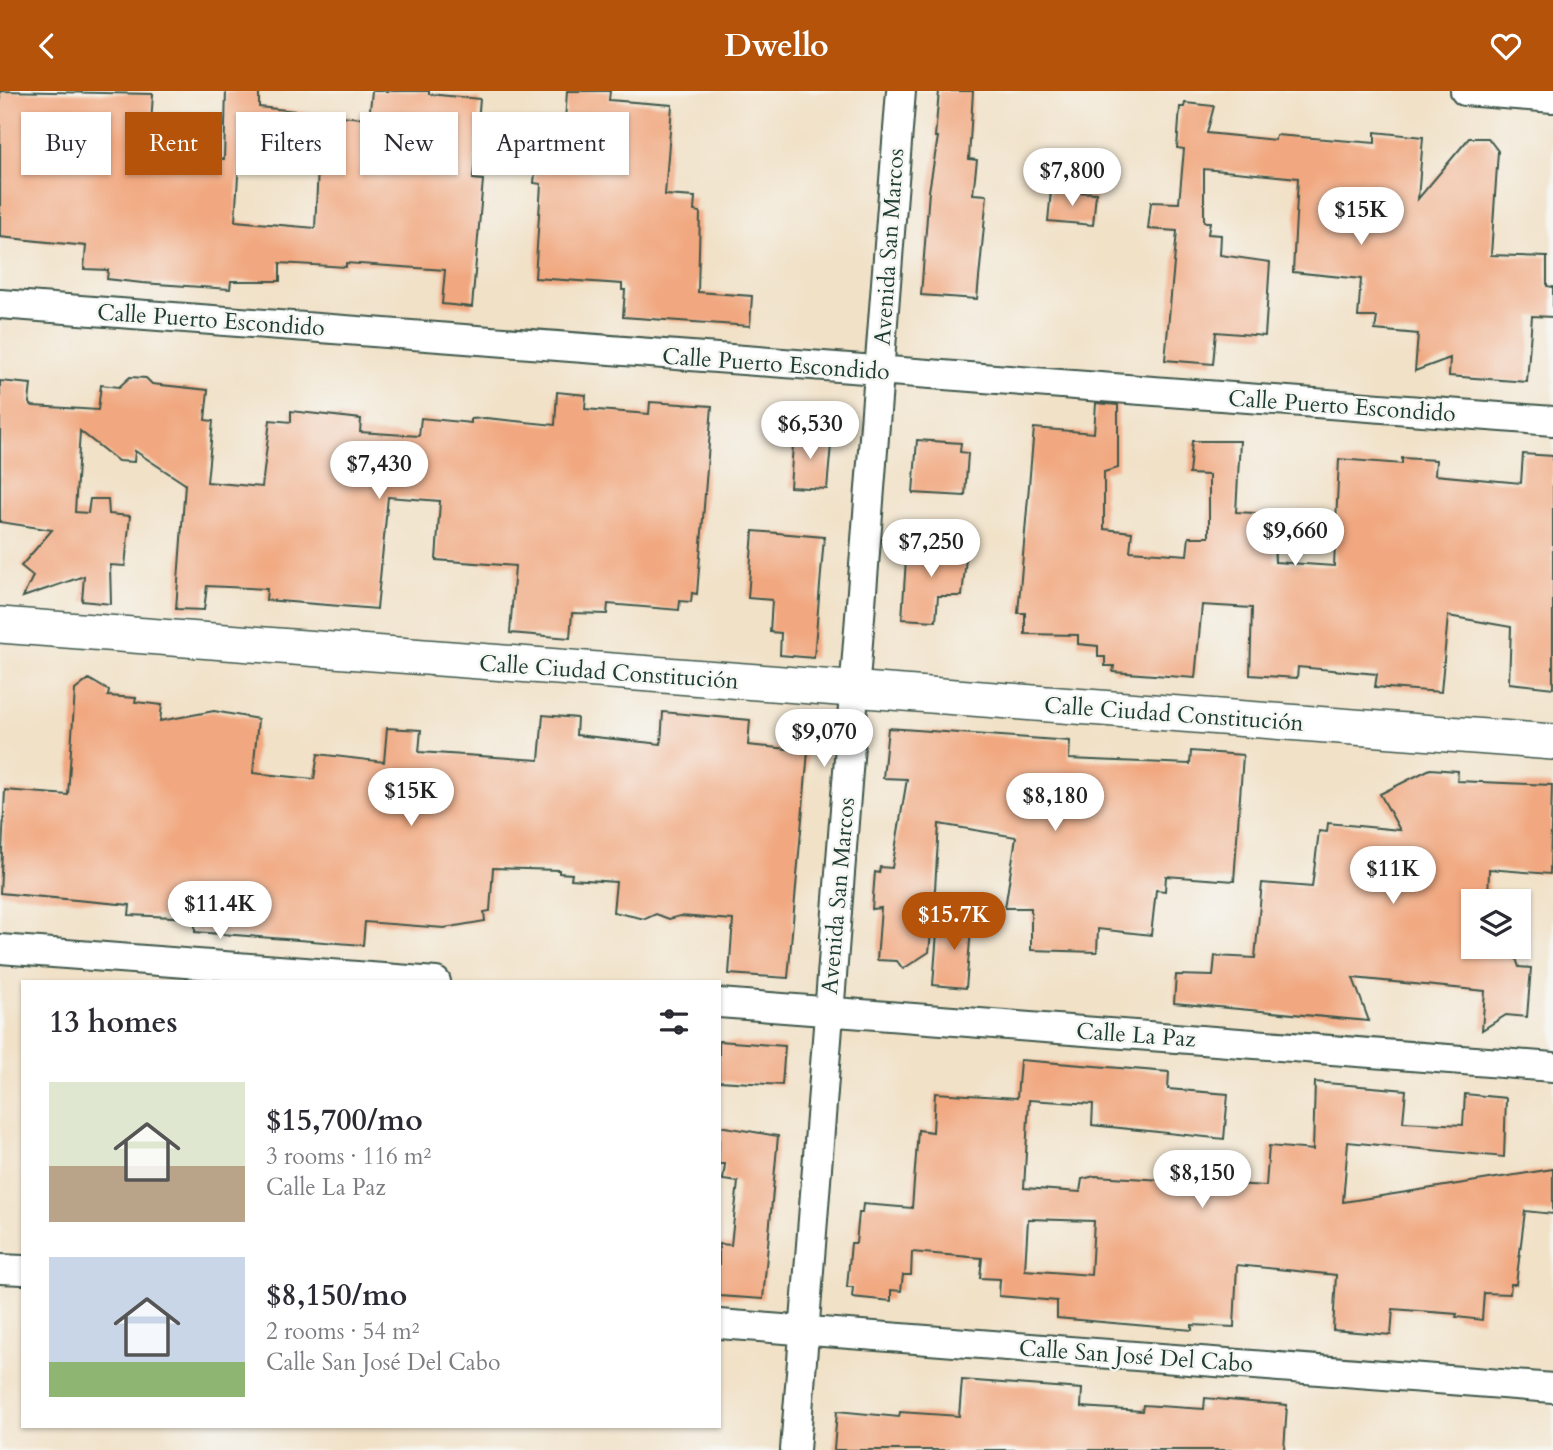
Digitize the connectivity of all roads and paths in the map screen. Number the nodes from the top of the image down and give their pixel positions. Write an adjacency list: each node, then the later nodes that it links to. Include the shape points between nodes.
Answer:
1 (901, 91): 5 (street, Avenida San Marcos)
2 (1465, 91): 3 (street)
3 (1553, 98)
4 (0, 304): 5 (street, Calle Puerto Escondido)
5 (879, 372): 6 (street, Calle Puerto Escondido); 8 (street, Avenida San Marcos)
6 (1553, 421)
7 (0, 625): 8 (street, Calle Ciudad Constitución)
8 (855, 690): 9 (street, Calle Ciudad Constitución); 13 (street, Avenida San Marcos)
9 (1553, 742)
10 (0, 949): 11 (street)
11 (410, 980)
12 (721, 1003): 13 (street, Calle La Paz)
13 (829, 1012): 14 (street, Calle La Paz); 18 (street, Avenida San Marcos)
14 (1553, 1067)
15 (0, 1269): 16 (street)
16 (21, 1271)
17 (721, 1324): 18 (street, Calle San José Del Cabo)
18 (805, 1331): 19 (street, Calle San José Del Cabo); 20 (street, Avenida San Marcos)
19 (1553, 1388)
20 (795, 1450)

